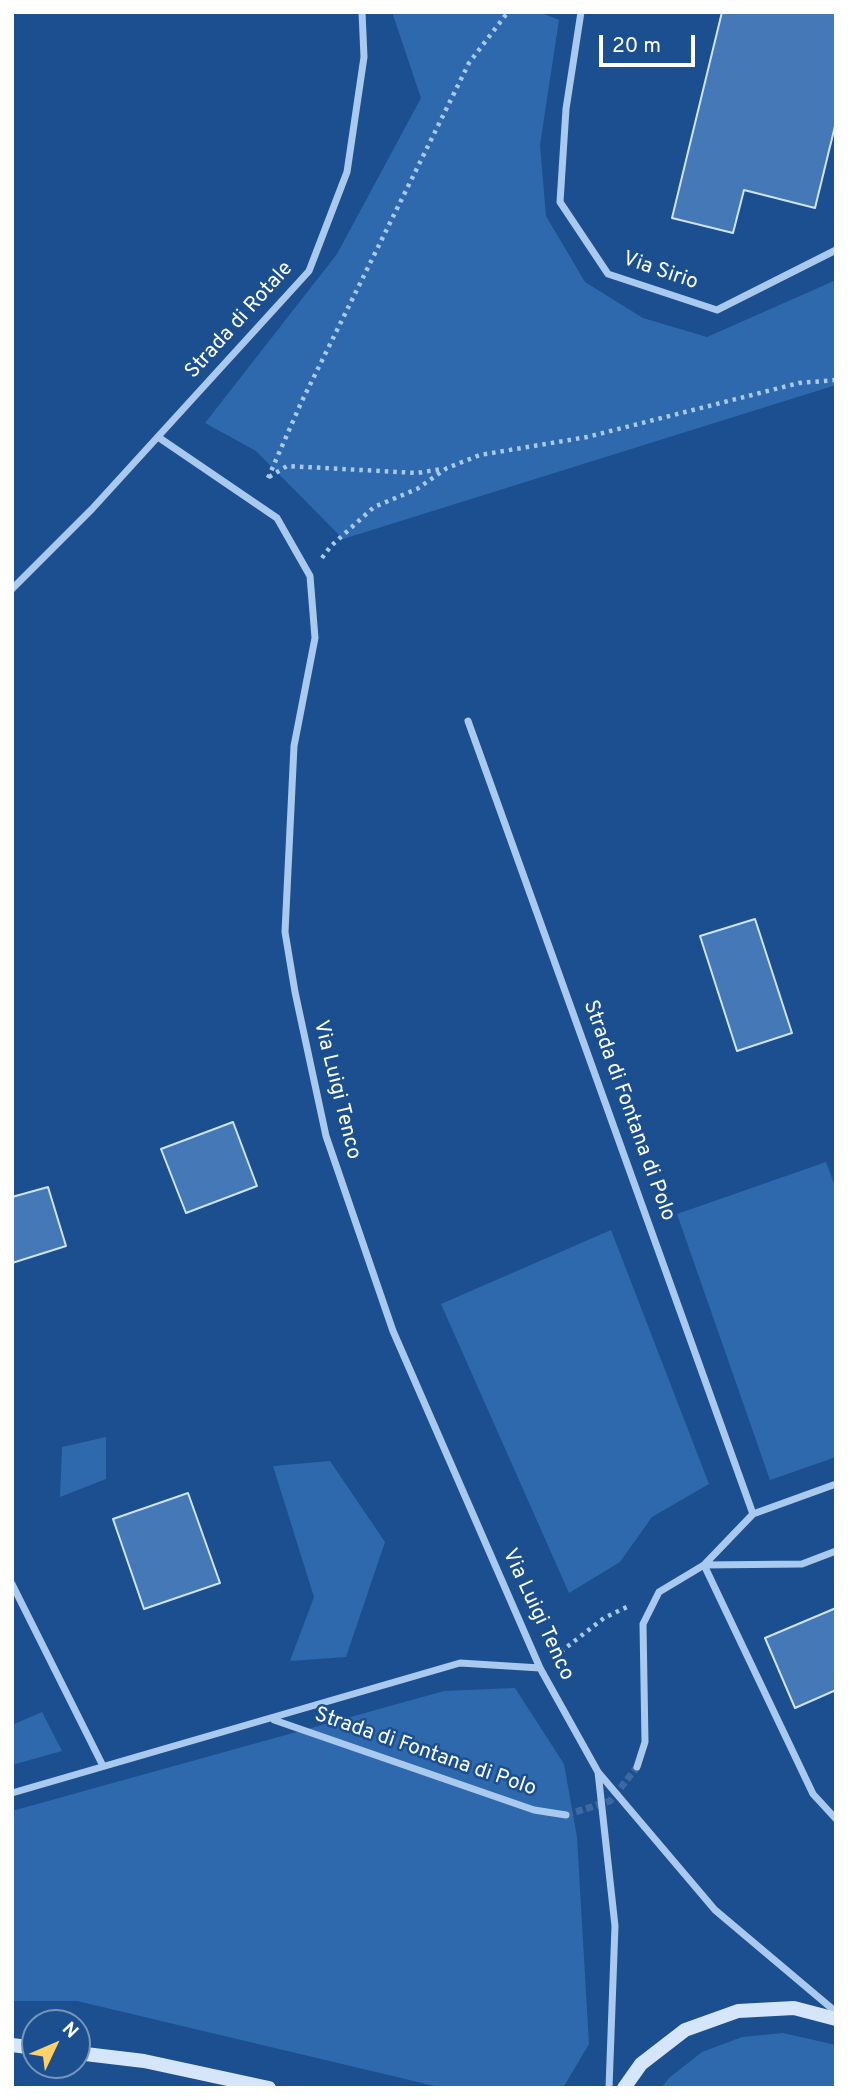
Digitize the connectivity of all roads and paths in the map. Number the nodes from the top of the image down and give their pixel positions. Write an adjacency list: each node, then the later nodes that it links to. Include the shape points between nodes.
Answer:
1 (362, 12): 6 (street, Strada di Rotale, via 364,57 347,172 309,271)
2 (508, 12): 8 (path, via 463,75)
3 (581, 12): 4 (street, Via Sirio, via 566,109 560,202 608,274 717,310)
4 (836, 250)
5 (836, 380): 7 (path, via 799,383 587,437 480,455)
6 (158, 437): 9 (street, Via Luigi Tenco); 11 (street, Strada di Rotale)
7 (447, 468): 8 (path, via 417,473 287,466); 10 (path, via 417,489 374,507 331,546)
8 (268, 478): 9 (path)
9 (250, 500): 10 (street, Via Luigi Tenco, via 277,518)
10 (310, 576): 19 (street, Via Luigi Tenco, via 315,638 294,746 285,932 295,992 326,1136 393,1331)
11 (12, 589)
12 (468, 721): 14 (street, Strada di Fontana di Polo)
13 (836, 1484): 14 (street)
14 (752, 1514): 16 (street)
15 (836, 1551): 16 (street, via 802,1564)
16 (704, 1565): 18 (street); 26 (street, via 813,1794)
17 (12, 1584): 21 (street)
18 (659, 1592): 19 (path, via 604,1618); 22 (street, via 643,1624 645,1742)
19 (540, 1668): 20 (street, Strada di Fontana di Polo, via 460,1662); 23 (street, Via Luigi Tenco)
20 (273, 1719): 21 (street, Strada di Fontana di Polo); 25 (street, Strada di Fontana di Polo, via 534,1810)
21 (103, 1766): 24 (street, Strada di Fontana di Polo)
22 (637, 1766)
23 (597, 1772): 27 (street, Via Luigi Tenco, via 715,1910); 31 (street, Via Luigi Tenco, via 615,1926)
24 (12, 1793)
25 (566, 1815)
26 (836, 1819)
27 (836, 2012)
28 (836, 2019): 32 (street, via 794,2008 738,2011 685,2030 641,2064)
29 (91, 2055): 30 (street, via 144,2061)
30 (269, 2088)
31 (609, 2088)
32 (624, 2088)

